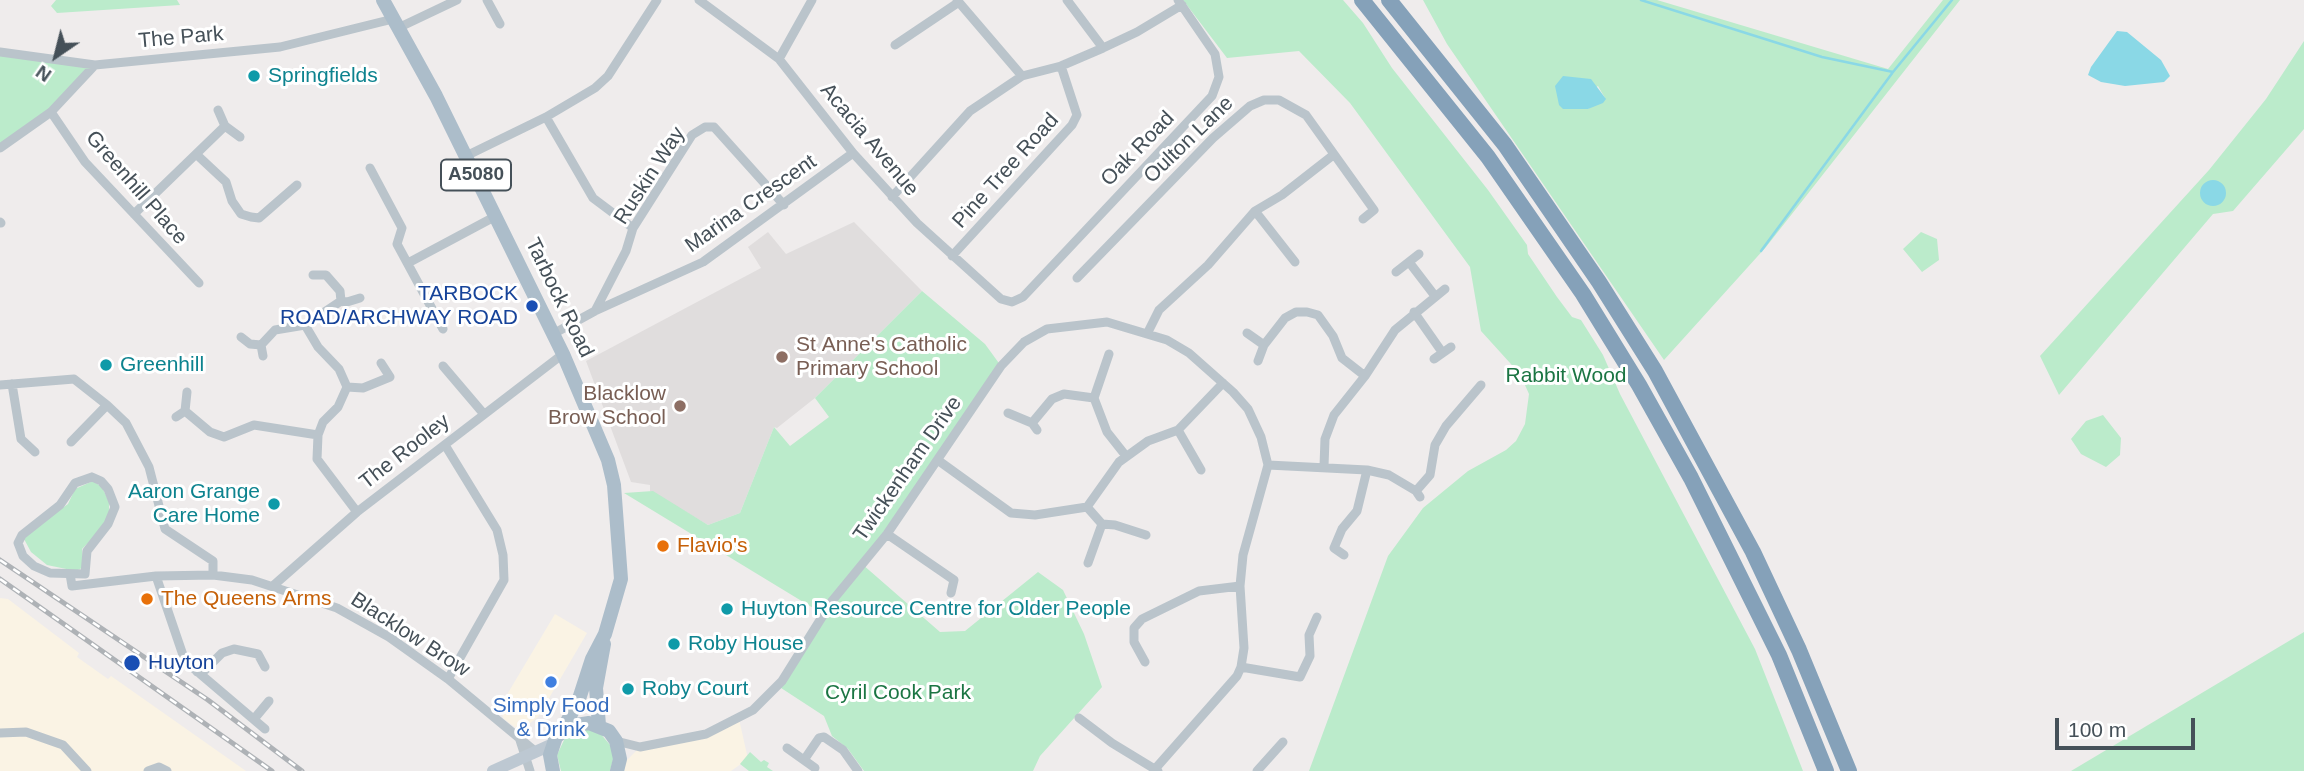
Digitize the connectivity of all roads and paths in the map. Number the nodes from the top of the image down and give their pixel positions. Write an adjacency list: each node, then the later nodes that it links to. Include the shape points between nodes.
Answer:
1 (383, 0): 12 (main road, Tarbock Road / A5080)
2 (457, 0): 12 (street, The Park)
3 (487, 0): 13 (street)
4 (657, 0): 23 (street, via 608,76)
5 (812, 0): 17 (street)
6 (1067, 0): 15 (street)
7 (1362, 0): 140 (highway, via 1488,157 1583,294 1639,385 1779,655)
8 (1389, 0): 141 (highway, via 1505,145 1655,371 1753,552)
9 (958, 1): 14 (street); 20 (street)
10 (706, 2): 17 (street, Acacia Avenue)
11 (1180, 2): 15 (street, via 1137,32); 53 (street, Oak Road, via 1214,54 1219,76 1212,96 1023,297)
12 (396, 23): 18 (street, The Park, via 280,47); 29 (main road, Tarbock Road / A5080)
13 (500, 24)
14 (895, 45)
15 (1103, 48): 19 (street)
16 (0, 52): 18 (street, The Park)
17 (779, 59): 27 (street, Acacia Avenue)
18 (96, 65): 22 (street)
19 (1061, 66): 20 (street); 41 (street, Pine Tree Road, via 1077,115 1072,125)
20 (1022, 76): 33 (street, via 970,111)
21 (218, 110): 24 (street)
22 (51, 113): 26 (street); 36 (street, Greenhill Place, via 85,162)
23 (546, 117): 29 (street); 39 (street, via 593,198)
24 (225, 126): 25 (street); 28 (street)
25 (240, 136)
26 (0, 148)
27 (853, 153): 33 (street, Acacia Avenue); 34 (street, Marina Crescent)
28 (196, 154): 32 (street, via 226,182 241,214 259,219); 36 (street)
29 (466, 156): 37 (main road, Tarbock Road / A5080)
30 (1332, 156): 35 (street); 38 (street, Oulton Lane, via 1374,210); 47 (street, Oulton Lane, via 1306,115 1294,106 1264,100 1250,106)
31 (370, 168): 44 (street, via 402,228 397,244)
32 (297, 185)
33 (892, 197): 41 (street, Acacia Avenue)
34 (783, 205): 39 (street, Ruskin Way, via 714,127 705,127 692,135); 54 (street, Marina Crescent, via 703,262)
35 (1255, 211): 42 (street); 60 (street, via 1208,265 1159,310)
36 (134, 214): 48 (street, Greenhill Place)
37 (496, 216): 44 (street); 59 (main road, Tarbock Road / A5080)
38 (1363, 219)
39 (633, 228): 54 (street, Ruskin Way)
40 (1419, 254): 43 (street)
41 (952, 256): 53 (street, Acacia Avenue, via 1001,299)
42 (1295, 262)
43 (1409, 262): 45 (street); 50 (street)
44 (408, 264): 57 (street)
45 (1396, 272)
46 (313, 275): 52 (street, via 326,275 341,291)
47 (1077, 278)
48 (199, 283)
49 (1445, 289): 50 (street)
50 (1435, 296): 55 (street)
51 (359, 298): 52 (street)
52 (341, 301): 56 (street)
53 (1012, 302)
54 (595, 311): 59 (street, Marina Crescent)
55 (1414, 312): 67 (street, via 1447,349); 71 (street, via 1395,330)
56 (305, 325): 62 (street, via 275,330); 76 (street, via 340,369)
57 (443, 329)
58 (1247, 333): 63 (street)
59 (553, 334): 64 (main road, Tarbock Road / A5080)
60 (1147, 334): 72 (street, Twickenham Drive, via 1189,353); 88 (street, Twickenham Drive, via 1107,322 1075,323 1047,329 1024,342 1001,366)
61 (241, 337): 62 (street)
62 (261, 345): 66 (street)
63 (1264, 345): 68 (street); 71 (street, via 1284,318 1296,312 1318,315 1342,358)
64 (563, 354): 80 (street, The Rooley); 109 (main road, Tarbock Road / A5080, via 598,434 614,485 621,579)
65 (1109, 354): 78 (street)
66 (263, 356)
67 (1433, 359)
68 (1258, 361)
69 (381, 363): 76 (street, via 390,376 370,386)
70 (443, 366): 80 (street)
71 (1365, 376): 90 (street, via 1334,415 1325,439)
72 (1223, 383): 82 (street); 89 (street, Twickenham Drive, via 1248,409)
73 (12, 384): 75 (street); 79 (street, via 74,379); 86 (street, via 21,439)
74 (1481, 385): 92 (street, via 1435,444 1430,475 1418,494 1389,475)
75 (0, 386)
76 (347, 387): 83 (street)
77 (187, 392): 83 (street, via 181,414 209,432 224,436 254,425)
78 (1094, 398): 81 (street, via 1064,394 1052,399 1034,427); 87 (street, via 1107,432)
79 (107, 405): 84 (street); 104 (street, via 126,423 149,467 165,529 213,561)
80 (483, 413): 85 (street, The Rooley)
81 (1008, 413)
82 (1178, 430): 87 (street, via 1148,441); 91 (street)
83 (317, 435): 94 (street, via 317,459)
84 (71, 442)
85 (445, 445): 94 (street, The Rooley); 114 (street, via 497,530 504,580)
86 (35, 452)
87 (1126, 456): 93 (street)
88 (939, 461): 93 (street, via 1011,513 1023,516); 96 (street, Twickenham Drive)
89 (1268, 465): 90 (street); 106 (street, via 1243,555)
90 (1324, 466): 92 (street)
91 (1201, 470)
92 (1367, 470): 98 (street, via 1357,511)
93 (1087, 507): 95 (street)
94 (357, 512): 105 (street, The Rooley)
95 (1102, 524): 97 (street); 101 (street)
96 (887, 534): 107 (street, via 954,579); 125 (street, Twickenham Drive, via 832,601 793,665 762,703 706,734)
97 (1146, 535)
98 (1334, 548): 99 (street); 100 (street)
99 (1323, 554)
100 (1344, 555)
101 (1088, 563)
102 (70, 574): 102 (street, via 85,574 87,551 114,513 108,489 92,477 75,483 60,505 27,530 18,543 34,566); 103 (street, Blacklow Brow, via 72,586)
103 (156, 576): 104 (street, Blacklow Brow); 113 (street, via 185,661)
104 (214, 576): 105 (street, Blacklow Brow)
105 (274, 585): 114 (street, Blacklow Brow, via 337,608)
106 (1240, 586): 110 (street, via 1199,591 1142,620 1134,628 1134,642); 112 (street)
107 (951, 593)
108 (1317, 617): 112 (street, via 1309,635 1310,656 1300,677)
109 (605, 634): 118 (main road, Tarbock Road / A5080, via 596,688); 120 (main road, Tarbock Road / A5080)
110 (1145, 662)
111 (265, 667): 113 (street, via 257,654 234,649)
112 (1241, 667): 131 (street)
113 (197, 672): 117 (street)
114 (449, 679): 127 (street, Blacklow Brow, via 519,737)
115 (269, 701): 117 (street)
116 (1079, 718): 131 (street)
117 (254, 719): 119 (street)
118 (599, 725): 120 (main road, via 579,723); 122 (main road)
119 (265, 729)
120 (562, 732): 124 (main road, A5080)
121 (0, 733): 132 (street, via 26,732 63,745)
122 (616, 741): 125 (street, Twickenham Drive); 129 (main road)
123 (1283, 742): 139 (street)
124 (553, 744): 127 (main road); 137 (main road)
125 (640, 747): 129 (street, Twickenham Drive)
126 (787, 748): 128 (street)
127 (530, 755): 135 (main road); 136 (street, Blacklow Brow)
128 (804, 760): 130 (street); 138 (street, via 824,737 843,750)
129 (619, 767)
130 (815, 768)
131 (1156, 770)
132 (86, 771)
133 (148, 771): 134 (street, via 159,767)
134 (167, 771)
135 (493, 771)
136 (530, 771)
137 (553, 771)
138 (858, 771)
139 (1257, 771)
140 (1825, 771)
141 (1849, 771)

